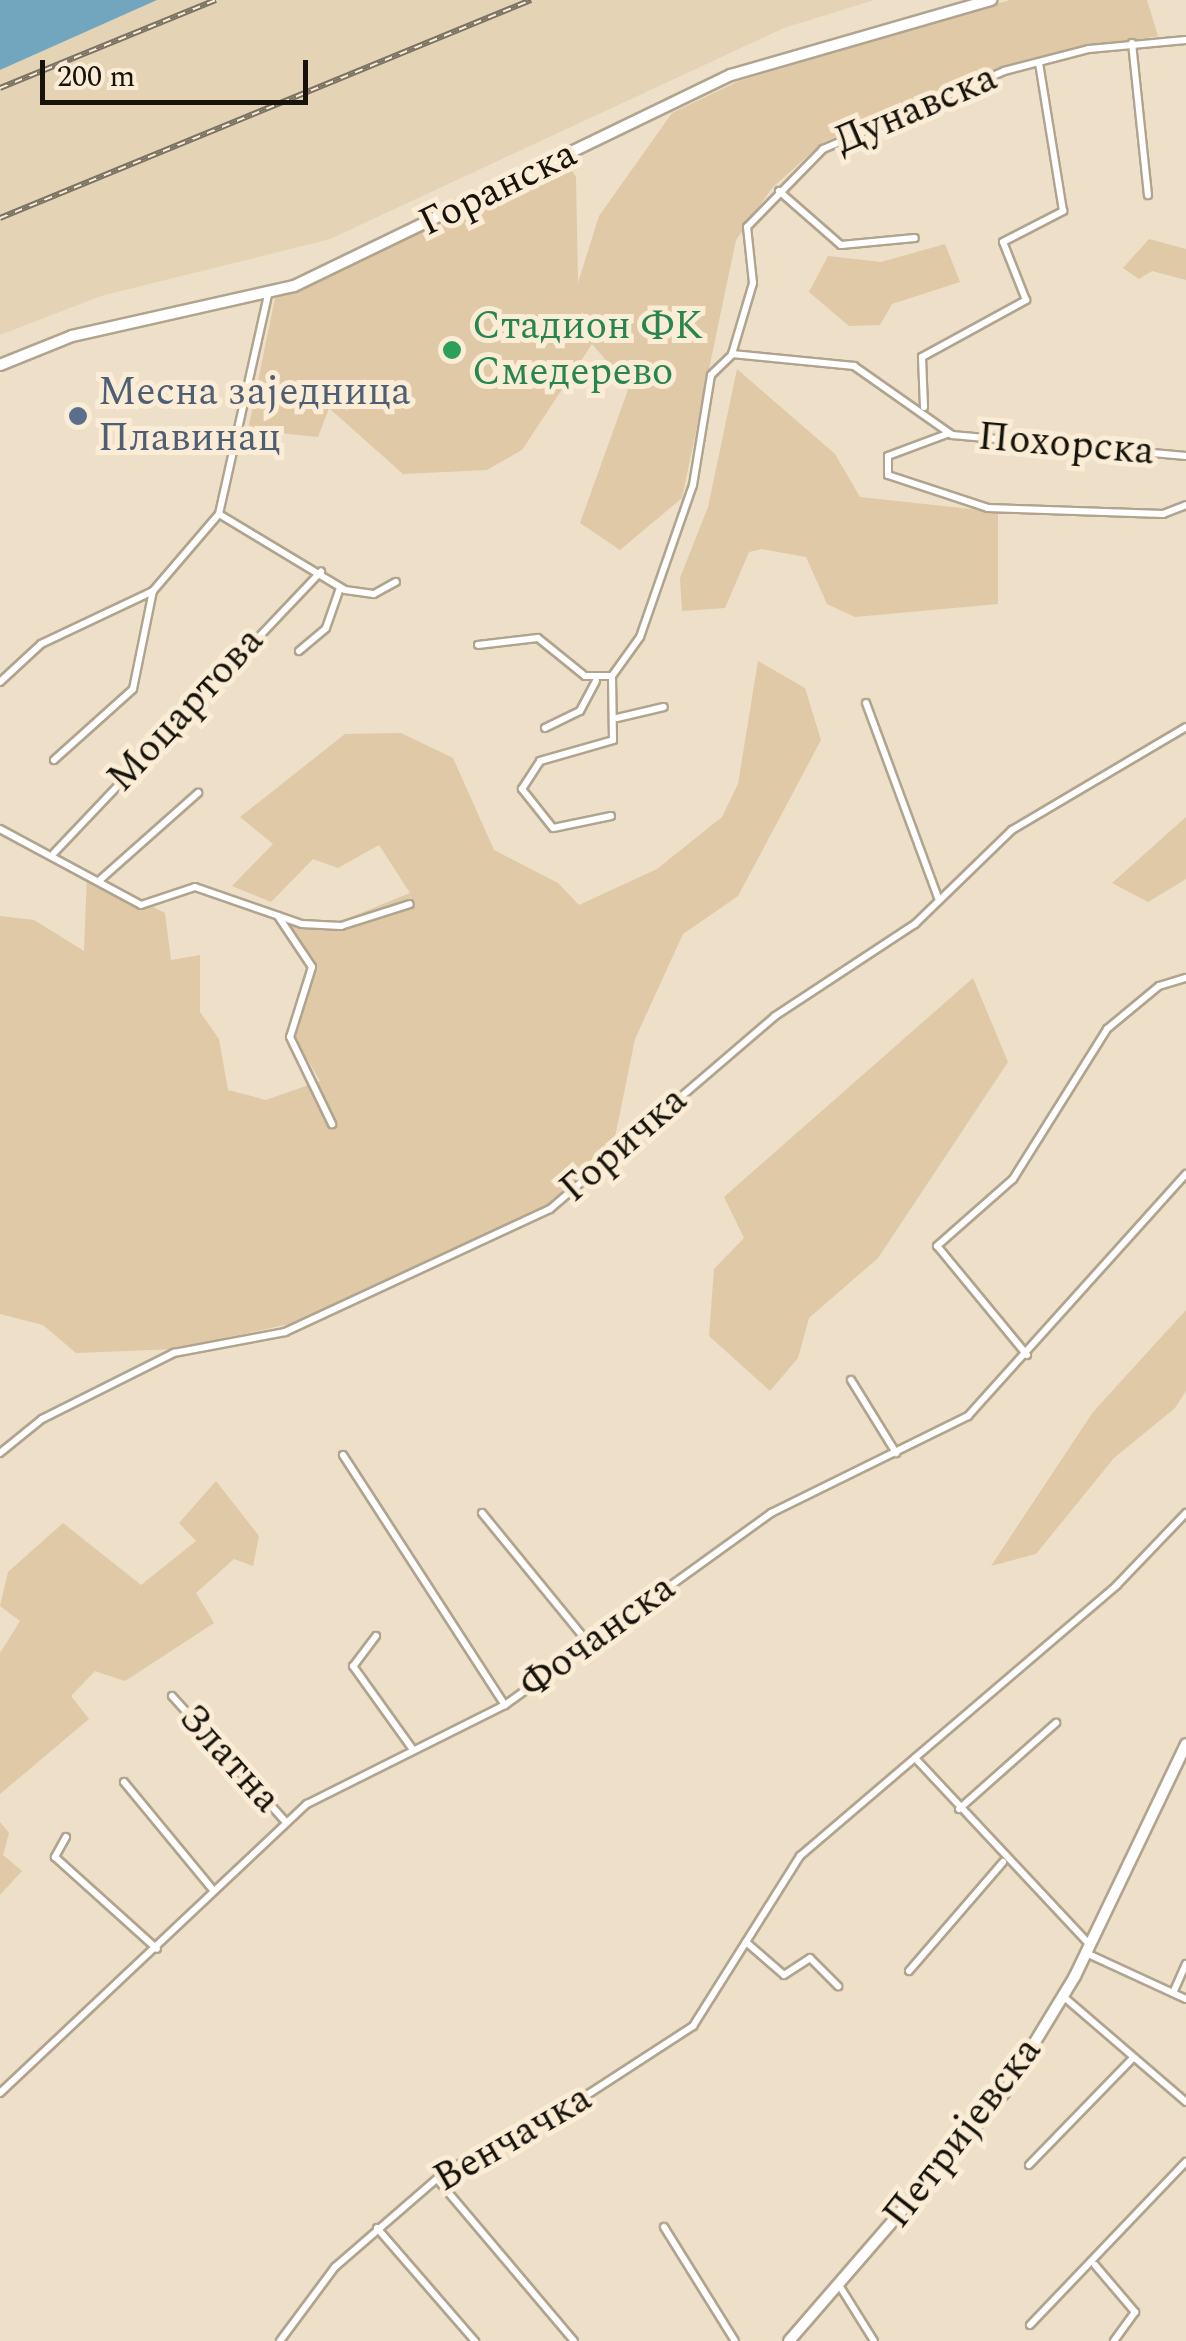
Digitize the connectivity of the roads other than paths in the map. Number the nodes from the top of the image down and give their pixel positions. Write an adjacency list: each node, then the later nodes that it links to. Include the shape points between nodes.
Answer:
1 (991, 0): 8 (main road, Горанска, via 731,75)
2 (1186, 40): 3 (street, Дунавска)
3 (1132, 43): 4 (street, Дунавска); 6 (street)
4 (1039, 62): 5 (street, Дунавска, via 846,136); 11 (street, via 1063,211 1003,242 1024,303 922,357)
5 (779, 191): 7 (street, via 841,245); 9 (street, Дунавска, via 746,231 752,283)
6 (1148, 195)
7 (915, 238)
8 (268, 294): 10 (main road, Горанска, via 62,339); 15 (street)
9 (732, 354): 11 (street, Похорска, via 841,362); 22 (street, Дунавска, via 711,375 692,485 643,628)
10 (0, 364)
11 (924, 408): 12 (street, Похорска)
12 (946, 434): 13 (street, Похорска); 14 (street, via 888,456 888,475 982,508 1164,514)
13 (1186, 456)
14 (1186, 505)
15 (219, 514): 16 (street); 19 (street)
16 (322, 572): 18 (street); 34 (street, Моцартова)
17 (396, 582): 18 (street, via 374,594)
18 (340, 588): 21 (street, via 326,628)
19 (153, 590): 24 (street, via 40,644); 30 (street, via 133,689)
20 (478, 645): 23 (street, via 538,638)
21 (299, 651)
22 (612, 676): 23 (street); 27 (street)
23 (596, 681): 29 (street, via 580,711)
24 (0, 682)
25 (866, 703): 36 (street)
26 (664, 707): 27 (street)
27 (617, 718): 32 (street, via 606,747 540,761 522,789 553,828)
28 (1186, 727): 36 (street, Горичка, via 1036,812)
29 (545, 728)
30 (54, 760)
31 (198, 793): 35 (street)
32 (611, 816)
33 (0, 829): 34 (street)
34 (54, 853): 35 (street)
35 (101, 878): 38 (street, via 136,904 195,888)
36 (939, 900): 45 (street, Горичка, via 743,1042 550,1209 285,1332 174,1353 42,1419)
37 (410, 904): 38 (street, via 341,926)
38 (278, 916): 40 (street, via 312,967 290,1037)
39 (1186, 978): 42 (street, via 1159,986 1106,1029 1013,1179 938,1246)
40 (332, 1124)
41 (1186, 1174): 42 (street, Фочанска)
42 (1027, 1355): 44 (street, Фочанска, via 968,1416)
43 (851, 1380): 44 (street)
44 (896, 1452): 50 (street, Фочанска, via 748,1527)
45 (0, 1453)
46 (343, 1455): 52 (street)
47 (482, 1512): 50 (street)
48 (1186, 1513): 56 (street, Венчачка)
49 (376, 1636): 55 (street, via 353,1666)
50 (590, 1645): 52 (street, Фочанска)
51 (172, 1696): 59 (street, Златна)
52 (505, 1706): 55 (street, Фочанска)
53 (1056, 1723): 58 (street)
54 (1186, 1744): 65 (main road, Петријевска)
55 (411, 1747): 59 (street, Фочанска)
56 (915, 1758): 58 (street); 63 (street, Венчачка, via 800,1856)
57 (124, 1782): 62 (street)
58 (959, 1809): 61 (street)
59 (286, 1822): 62 (street, Фочанска)
60 (66, 1836): 64 (street, via 55,1857)
61 (1004, 1862): 65 (street); 67 (street)
62 (214, 1890): 64 (street, Фочанска)
63 (746, 1942): 68 (street, via 784,1974 810,1958); 77 (street, Венчачка, via 720,1996 675,2042)
64 (157, 1949): 73 (street, Фочанска)
65 (1088, 1949): 69 (street); 70 (main road, Петријевска)
66 (1186, 1964): 69 (street)
67 (909, 1971)
68 (838, 1986)
69 (1173, 1993): 71 (street)
70 (1064, 1996): 72 (street); 81 (main road, Петријевска, via 976,2131)
71 (1186, 1999)
72 (1132, 2058): 74 (street); 76 (street)
73 (0, 2094)
74 (1186, 2102)
75 (1186, 2162): 80 (street)
76 (1030, 2165)
77 (437, 2179): 79 (street, Венчачка); 85 (street)
78 (664, 2226): 86 (street)
79 (377, 2228): 83 (street, Венчачка); 84 (street)
80 (1095, 2264): 82 (street); 89 (street, via 1135,2312)
81 (839, 2285): 87 (main road, Петријевска); 88 (street)
82 (1030, 2326)
83 (280, 2341)
84 (475, 2341)
85 (574, 2341)
86 (735, 2341)
87 (789, 2341)
88 (874, 2341)
89 (1114, 2341)

